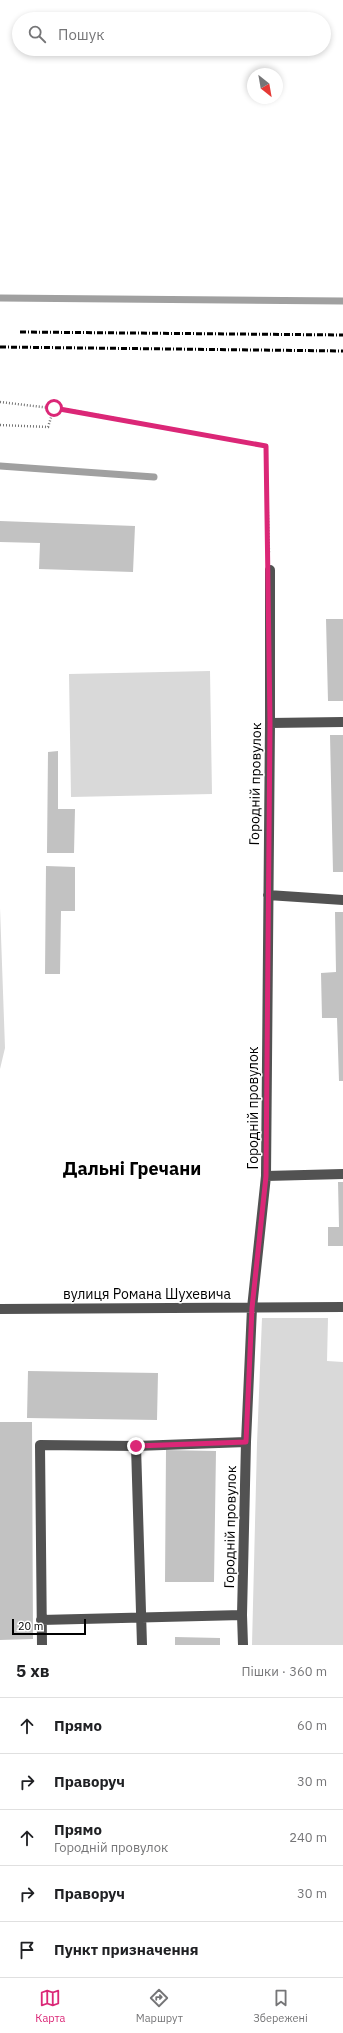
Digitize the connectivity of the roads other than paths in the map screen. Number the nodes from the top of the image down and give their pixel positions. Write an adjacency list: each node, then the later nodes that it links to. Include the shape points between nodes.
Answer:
1 (270, 570): 3 (street, Городній провулок)
2 (343, 722): 3 (street)
3 (270, 723): 4 (street, Городній провулок)
4 (268, 895): 5 (street); 7 (street, Городній провулок)
5 (343, 900)
6 (343, 1174): 7 (street)
7 (266, 1176): 9 (street, Городній провулок)
8 (343, 1307): 9 (street, вулиця Романа Шухевича)
9 (252, 1308): 10 (street, вулиця Романа Шухевича); 11 (street, Городній провулок)
10 (0, 1309)
11 (246, 1442): 12 (street); 13 (street, Городній провулок)
12 (136, 1446): 14 (street); 15 (street, via 40,1446)
13 (242, 1615): 14 (street); 18 (street, Городній провулок)
14 (142, 1618): 15 (street); 17 (street)
15 (41, 1620): 16 (street)
16 (42, 1645)
17 (142, 1645)
18 (243, 1645)

